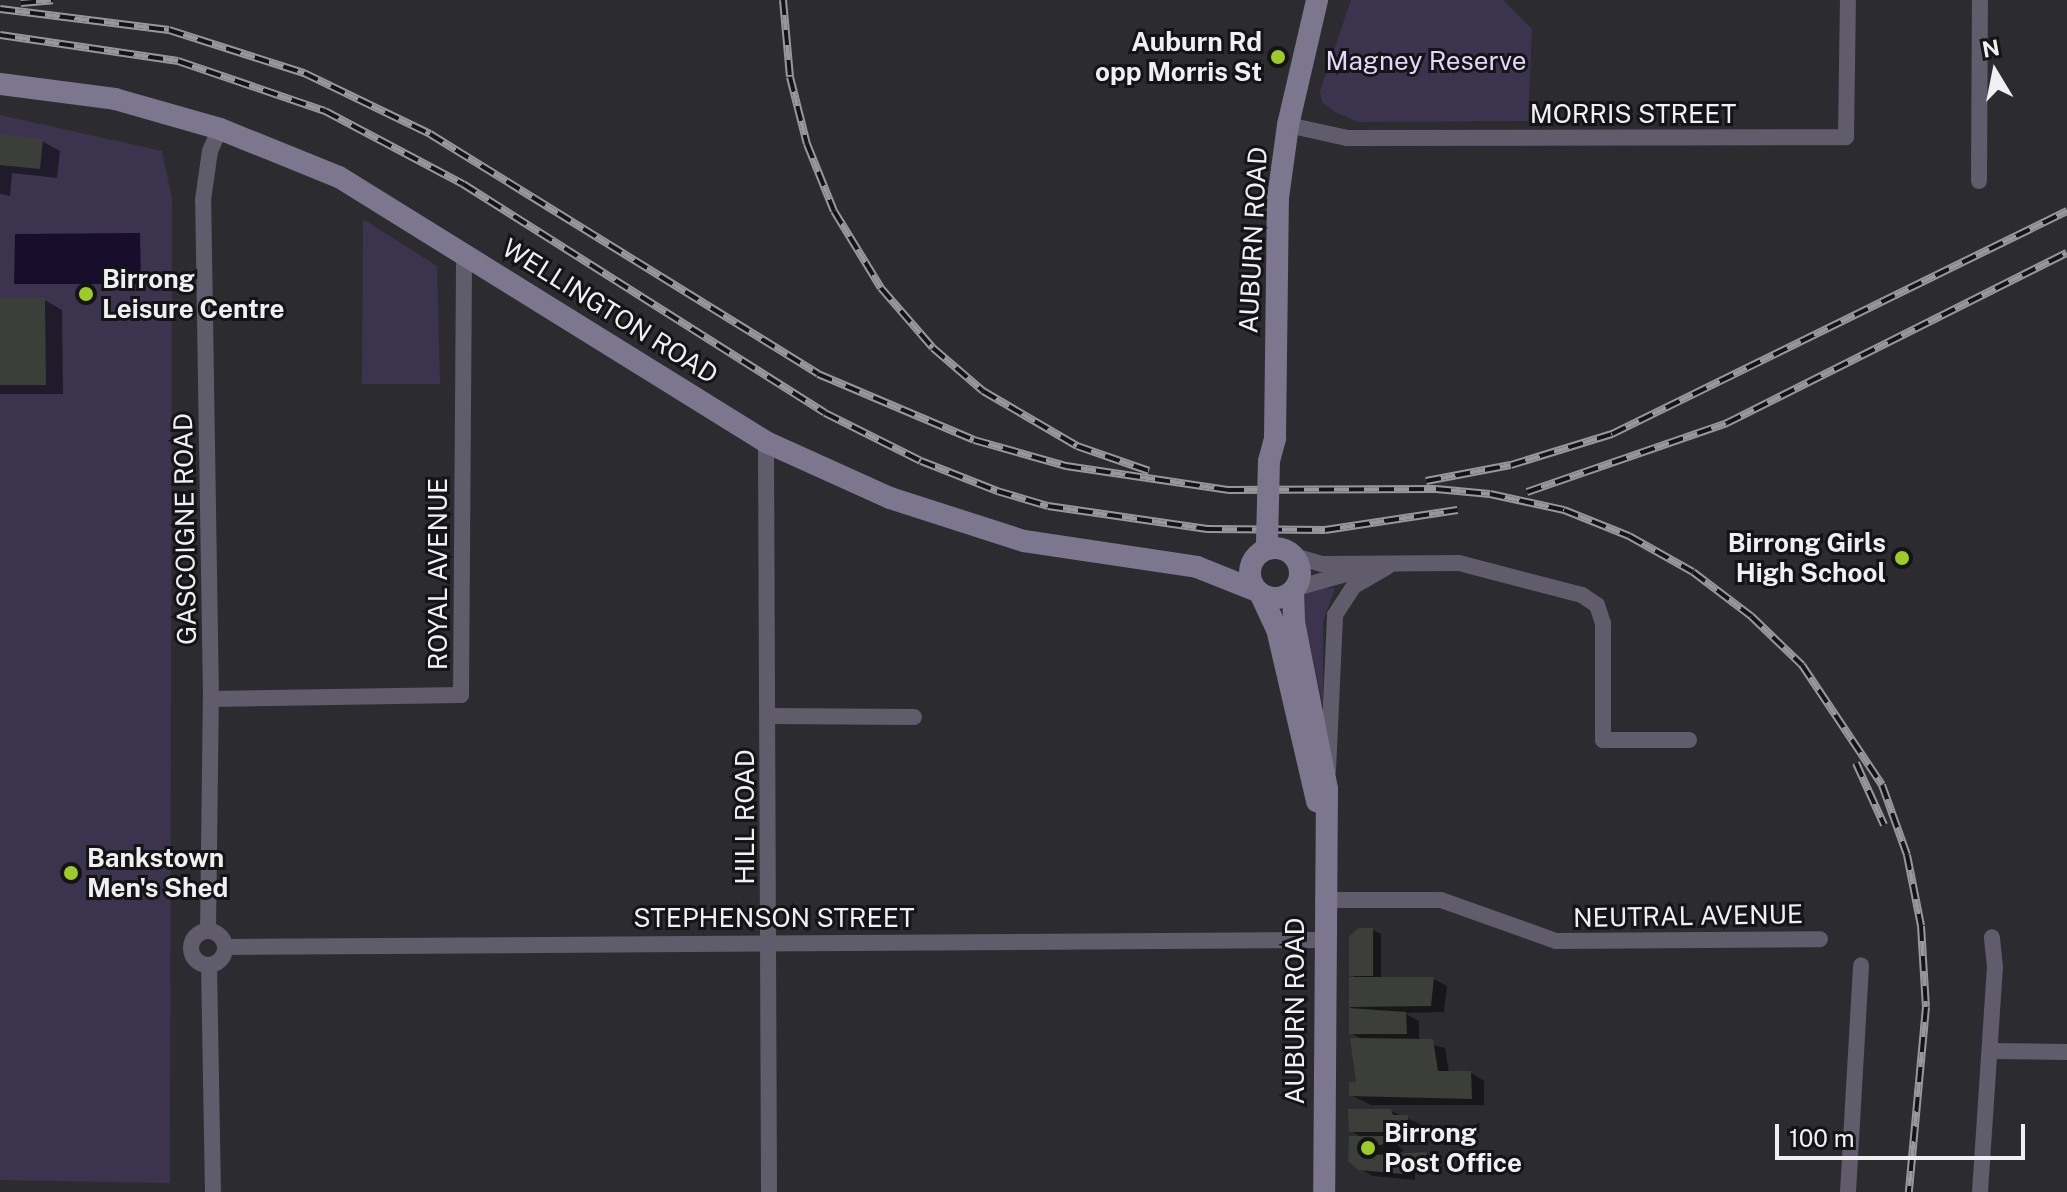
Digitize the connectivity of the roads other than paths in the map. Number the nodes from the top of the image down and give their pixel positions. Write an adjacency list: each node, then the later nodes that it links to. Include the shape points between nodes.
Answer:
1 (1317, 0): 5 (main road, AUBURN ROAD)
2 (1980, 0): 7 (street)
3 (1848, 2): 5 (street, MORRIS STREET, via 1846,137 1347,138)
4 (0, 84): 6 (main road, WELLINGTON ROAD, via 115,99)
5 (1288, 125): 10 (main road, AUBURN ROAD, bridge, via 1275,246)
6 (220, 129): 8 (main road, WELLINGTON ROAD, via 339,177); 15 (street, GASCOIGNE ROAD, via 210,151 203,200)
7 (1979, 181)
8 (464, 252): 9 (main road, WELLINGTON ROAD); 15 (street, ROYAL AVENUE, via 461,695)
9 (766, 442): 12 (main road, WELLINGTON ROAD, via 890,498 989,531 1063,549); 16 (street, HILL ROAD)
10 (1275, 550): 11 (street, via 1322,564); 12 (main road, WELLINGTON ROAD); 13 (main road, via 1300,569); 14 (main road, via 1250,571)
11 (1387, 565): 13 (street); 18 (street, via 1459,563 1590,599 1603,624 1603,740); 19 (street, AUBURN ROAD, via 1354,586 1335,615)
12 (1197, 567): 14 (main road, WELLINGTON ROAD)
13 (1295, 589): 14 (main road, via 1277,599); 19 (main road, AUBURN ROAD, via 1294,622)
14 (1258, 592): 20 (main road, AUBURN ROAD, via 1277,629)
15 (211, 699): 22 (street, GASCOIGNE ROAD)
16 (769, 716): 17 (street); 26 (street, HILL ROAD)
17 (914, 717)
18 (1689, 740)
19 (1327, 789): 20 (main road, AUBURN ROAD)
20 (1323, 829): 21 (main road, AUBURN ROAD)
21 (1323, 900): 24 (street, NEUTRAL AVENUE, via 1441,900 1556,941); 25 (main road, AUBURN ROAD)
22 (208, 931): 27 (street, via 222,938); 28 (street, via 194,938 191,949 195,959)
23 (1992, 937): 30 (street)
24 (1820, 939)
25 (1323, 940): 26 (street, STEPHENSON STREET); 34 (main road, AUBURN ROAD)
26 (770, 942): 27 (street, STEPHENSON STREET); 33 (street, HILL ROAD)
27 (226, 947): 28 (street, via 219,961)
28 (209, 965): 32 (street)
29 (1861, 965): 37 (street)
30 (1990, 1051): 31 (street); 38 (street)
31 (2067, 1052)
32 (213, 1192)
33 (769, 1192)
34 (1324, 1192)
35 (1330, 1192): 36 (street)
36 (1341, 1192)
37 (1848, 1192)
38 (1980, 1192)

